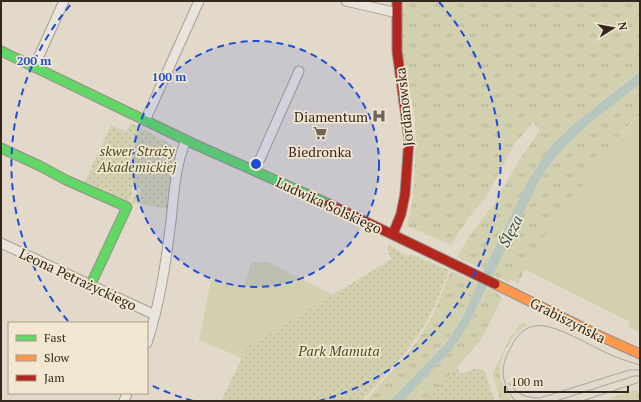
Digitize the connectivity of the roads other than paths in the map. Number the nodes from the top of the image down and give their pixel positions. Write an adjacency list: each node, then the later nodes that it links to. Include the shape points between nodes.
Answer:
1 (64, 1): 7 (street)
2 (199, 1): 9 (street)
3 (346, 1): 5 (street)
4 (397, 1): 5 (main road, Jordanowska)
5 (397, 13): 13 (main road, Jordanowska, via 398,51 409,139 405,194)
6 (1, 51): 7 (main road, Ludwika Solskiego)
7 (34, 67): 9 (main road, Ludwika Solskiego)
8 (299, 71): 12 (street)
9 (145, 120): 10 (main road, Ludwika Solskiego)
10 (186, 140): 13 (main road, Ludwika Solskiego); 17 (street, via 178,160 166,258)
11 (1, 148): 15 (main road, via 127,207)
12 (260, 159)
13 (393, 234): 16 (main road, Ludwika Solskiego)
14 (1, 243): 15 (street, Leona Petrażyckiego)
15 (91, 284): 17 (street, Leona Petrażyckiego)
16 (497, 284): 19 (main road, Grabiszyńska)
17 (155, 315): 18 (street)
18 (148, 340)
19 (640, 354)

